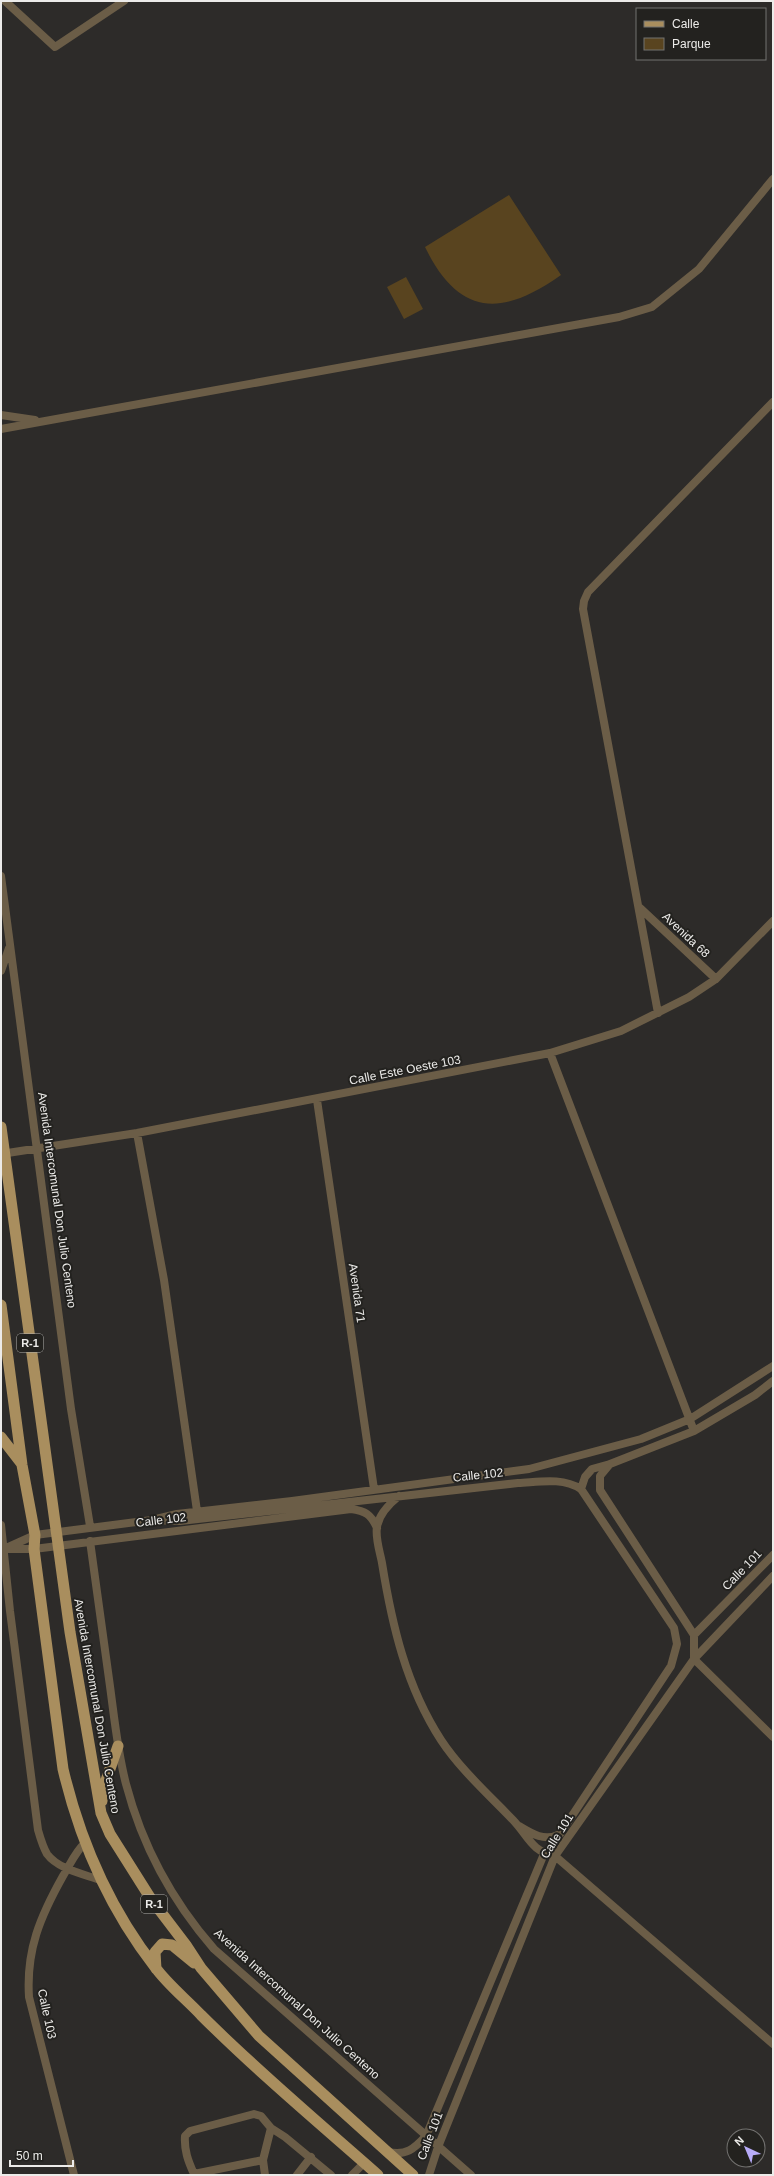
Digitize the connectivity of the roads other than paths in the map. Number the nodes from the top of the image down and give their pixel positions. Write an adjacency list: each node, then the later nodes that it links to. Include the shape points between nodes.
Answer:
1 (5, 1): 2 (street, via 55,47)
2 (124, 1)
3 (773, 179): 6 (street, via 699,269 652,306 619,317)
4 (773, 402): 9 (street, via 588,592 584,601 583,609)
5 (1, 415): 6 (street)
6 (46, 421): 7 (street)
7 (1, 429)
8 (1, 876): 11 (street, Avenida Intercomunal Don Julio Centeno)
9 (640, 908): 13 (street, Avenida 68); 14 (street)
10 (773, 921): 13 (street, Calle Este Oeste 103)
11 (10, 945): 12 (street); 19 (street, Avenida Intercomunal Don Julio Centeno)
12 (1, 971)
13 (716, 979): 14 (street, Calle Este Oeste 103)
14 (658, 1013): 15 (street, Calle Este Oeste 103, via 621,1031)
15 (550, 1053): 16 (street, Calle Este Oeste 103); 24 (street)
16 (318, 1100): 18 (street, Calle Este Oeste 103); 29 (street, Avenida 71)
17 (1, 1127): 20 (main road, Avenida Intercomunal Don Julio Centeno / R-1)
18 (137, 1133): 19 (street, Calle Este Oeste 103); 32 (street, via 164,1280)
19 (37, 1148): 20 (street, Calle Este Oeste 103); 35 (street, Avenida Intercomunal Don Julio Centeno, via 69,1395)
20 (3, 1154): 37 (main road, Avenida Intercomunal Don Julio Centeno / R-1)
21 (1, 1305): 28 (main road, R-1)
22 (773, 1366): 24 (street, Calle 102)
23 (773, 1381): 25 (street, via 755,1395)
24 (690, 1419): 25 (street); 29 (street, Calle 102, via 641,1439 529,1469)
25 (694, 1431): 27 (street)
26 (1, 1437): 28 (main road)
27 (610, 1464): 30 (street, via 592,1469 585,1477); 46 (street, via 600,1476 600,1490)
28 (22, 1465): 38 (main road, R-1)
29 (374, 1489): 32 (street, Calle 102)
30 (581, 1489): 31 (street, Calle 102, via 570,1482 550,1481 484,1485); 45 (street)
31 (401, 1495): 33 (street, Calle 102, via 180,1521); 36 (street, via 384,1509)
32 (197, 1511): 33 (street, Calle 102)
33 (152, 1520): 35 (street, Calle 102)
34 (1, 1525): 41 (street)
35 (90, 1526): 37 (street, Calle 102)
36 (377, 1528): 39 (street, Calle 102, via 373,1518 364,1511 351,1509); 56 (street, via 388,1604 408,1674 422,1705 441,1740 459,1763)
37 (58, 1532): 38 (street, Calle 102); 40 (main road, Avenida Intercomunal Don Julio Centeno / R-1)
38 (34, 1535): 41 (street, Calle 102); 42 (main road, R-1)
39 (90, 1541): 40 (street, Calle 102); 54 (street, Avenida Intercomunal Don Julio Centeno)
40 (58, 1546): 42 (street, Calle 102); 55 (main road, Avenida Intercomunal Don Julio Centeno / R-1, via 79,1692)
41 (4, 1549): 42 (street, Calle 102); 60 (street, via 38,1830 47,1853)
42 (34, 1549): 57 (main road, R-1, via 63,1769 71,1804)
43 (773, 1555): 47 (street, Calle 101)
44 (773, 1576): 48 (street, Calle 101)
45 (641, 1579): 46 (street); 51 (street, via 674,1628 677,1644 671,1666)
46 (659, 1580): 49 (street)
47 (749, 1580): 48 (street); 49 (street, Calle 101)
48 (759, 1591): 50 (street, Calle 101)
49 (694, 1635): 50 (street)
50 (694, 1659): 52 (street, Calle 101); 53 (street)
51 (652, 1696): 52 (street); 56 (street, via 560,1834 552,1838 543,1837)
52 (664, 1703): 59 (street, Calle 101)
53 (773, 1736)
54 (118, 1746): 55 (main road, via 103,1789); 66 (street, Avenida Intercomunal Don Julio Centeno, via 126,1784 140,1826 158,1866 198,1931 214,1949)
55 (101, 1813): 62 (main road, Avenida Intercomunal Don Julio Centeno / R-1, via 110,1834 147,1893)
56 (519, 1826): 58 (street, via 534,1846)
57 (85, 1843): 60 (street, Calle 103); 61 (main road, R-1)
58 (544, 1854): 59 (street); 66 (street, Calle 101)
59 (555, 1856): 64 (street); 67 (street, Calle 101)
60 (67, 1868): 61 (street); 74 (street, Calle 103, via 33,1940 28,1976 29,1997)
61 (100, 1880): 63 (main road, R-1, via 117,1912)
62 (201, 1968): 63 (main road, via 168,1944 162,1944 155,1952); 68 (main road, Avenida Intercomunal Don Julio Centeno / R-1, via 260,2036)
63 (156, 1969): 71 (main road, R-1, via 234,2048)
64 (773, 2044)
65 (272, 2128): 69 (street); 70 (street); 73 (street, via 261,2116 254,2114 190,2131 185,2136 184,2144 188,2163)
66 (426, 2136): 67 (street, Avenida Intercomunal Don Julio Centeno); 68 (street, Calle 101, via 407,2153)
67 (438, 2147): 82 (street, Calle 101); 83 (street, Avenida Intercomunal Don Julio Centeno)
68 (388, 2152): 81 (main road, Avenida Intercomunal Don Julio Centeno / R-1)
69 (311, 2157): 77 (street); 78 (street)
70 (263, 2160): 72 (street); 76 (street)
71 (364, 2163): 79 (street); 80 (main road, R-1)
72 (235, 2166): 73 (street); 75 (street)
73 (194, 2174)
74 (74, 2175)
75 (237, 2175)
76 (265, 2175)
77 (297, 2175)
78 (332, 2175)
79 (352, 2175)
80 (378, 2175)
81 (413, 2175)
82 (429, 2175)
83 (471, 2175)

